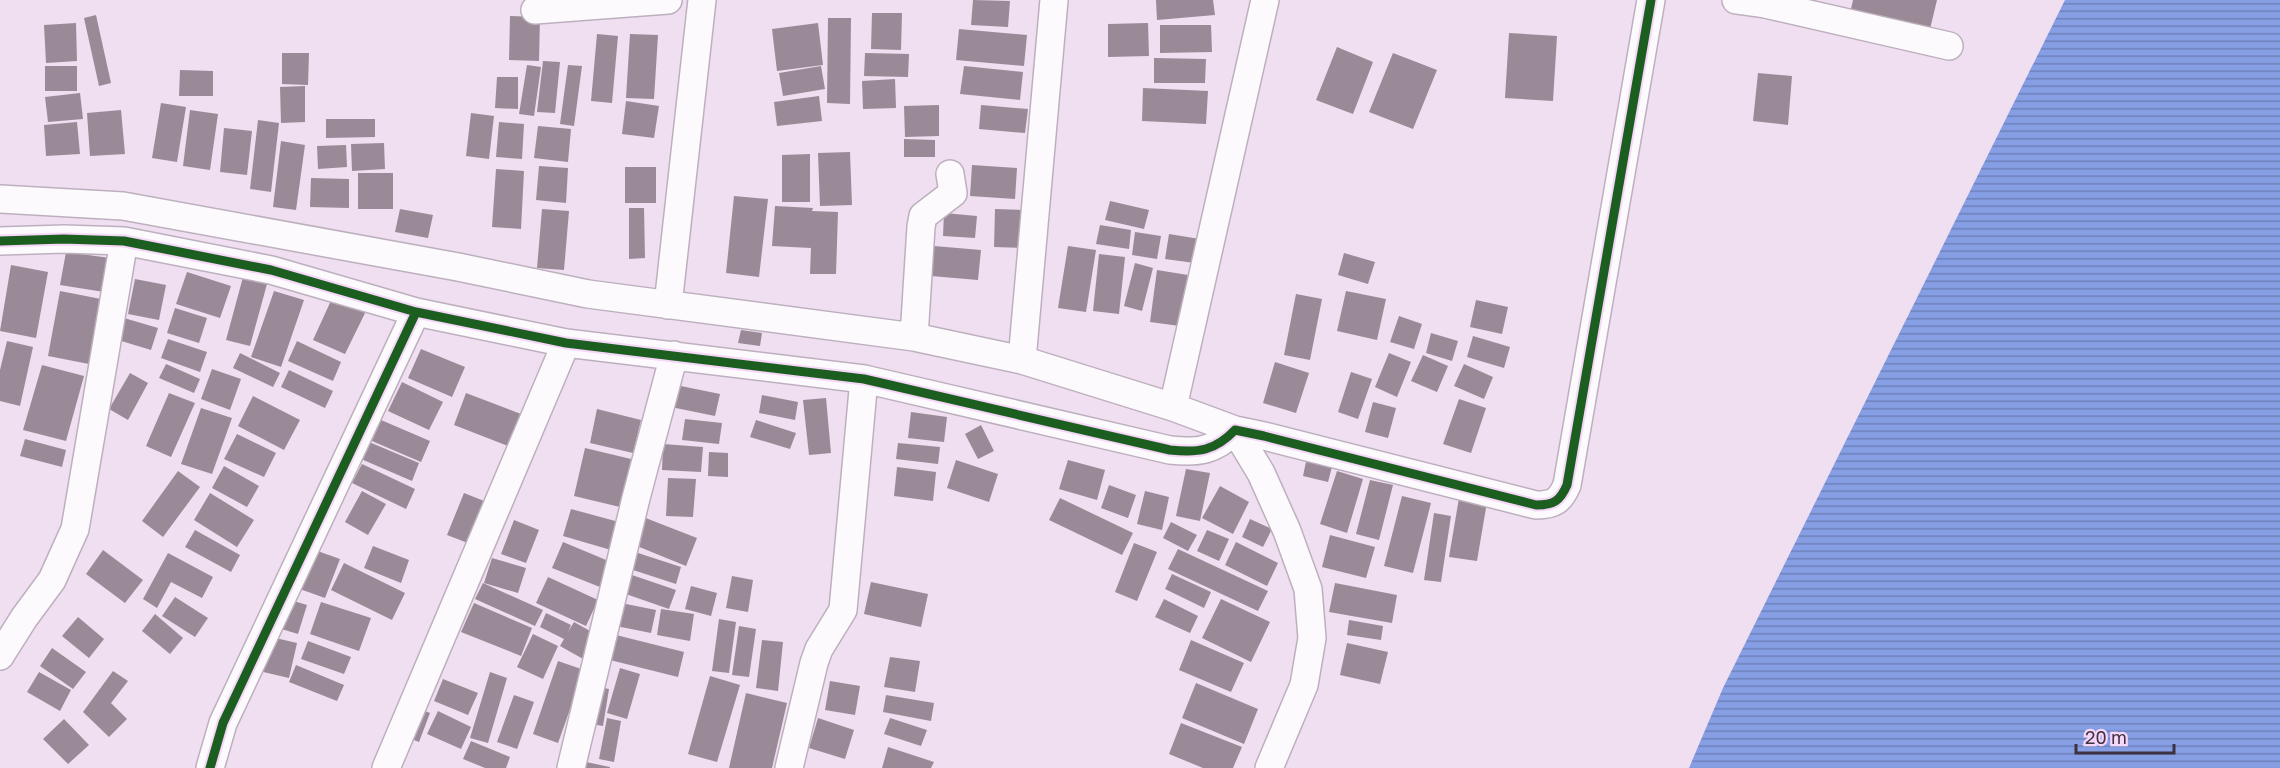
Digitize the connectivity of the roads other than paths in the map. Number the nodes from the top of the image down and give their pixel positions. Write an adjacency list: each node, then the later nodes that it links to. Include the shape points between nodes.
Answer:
1 (668, 0): 7 (street)
2 (702, 0): 13 (street)
3 (1054, 0): 18 (street)
4 (1265, 0): 20 (street)
5 (1651, 0): 21 (street, via 1562,498 1554,504 1536,505)
6 (1736, 0): 8 (street)
7 (535, 10)
8 (1948, 46)
9 (950, 174): 15 (street, via 953,193 923,216)
10 (0, 199): 13 (street, via 123,206 588,294)
11 (0, 241): 12 (street)
12 (124, 241): 14 (street, via 271,270); 22 (street, via 75,529 52,580)
13 (668, 305): 15 (street)
14 (416, 312): 16 (street); 23 (street, via 223,723)
15 (914, 337): 18 (street)
16 (566, 344): 17 (street); 24 (street)
17 (674, 355): 19 (street); 25 (street)
18 (1022, 360): 20 (street)
19 (864, 379): 21 (street, via 1170,450 1218,446); 26 (street, via 843,610 814,663)
20 (1173, 407): 21 (street)
21 (1235, 430): 27 (street, via 1261,473 1308,589 1312,638 1304,685)
22 (0, 656)
23 (210, 768)
24 (386, 768)
25 (571, 768)
26 (789, 768)
27 (1269, 768)

